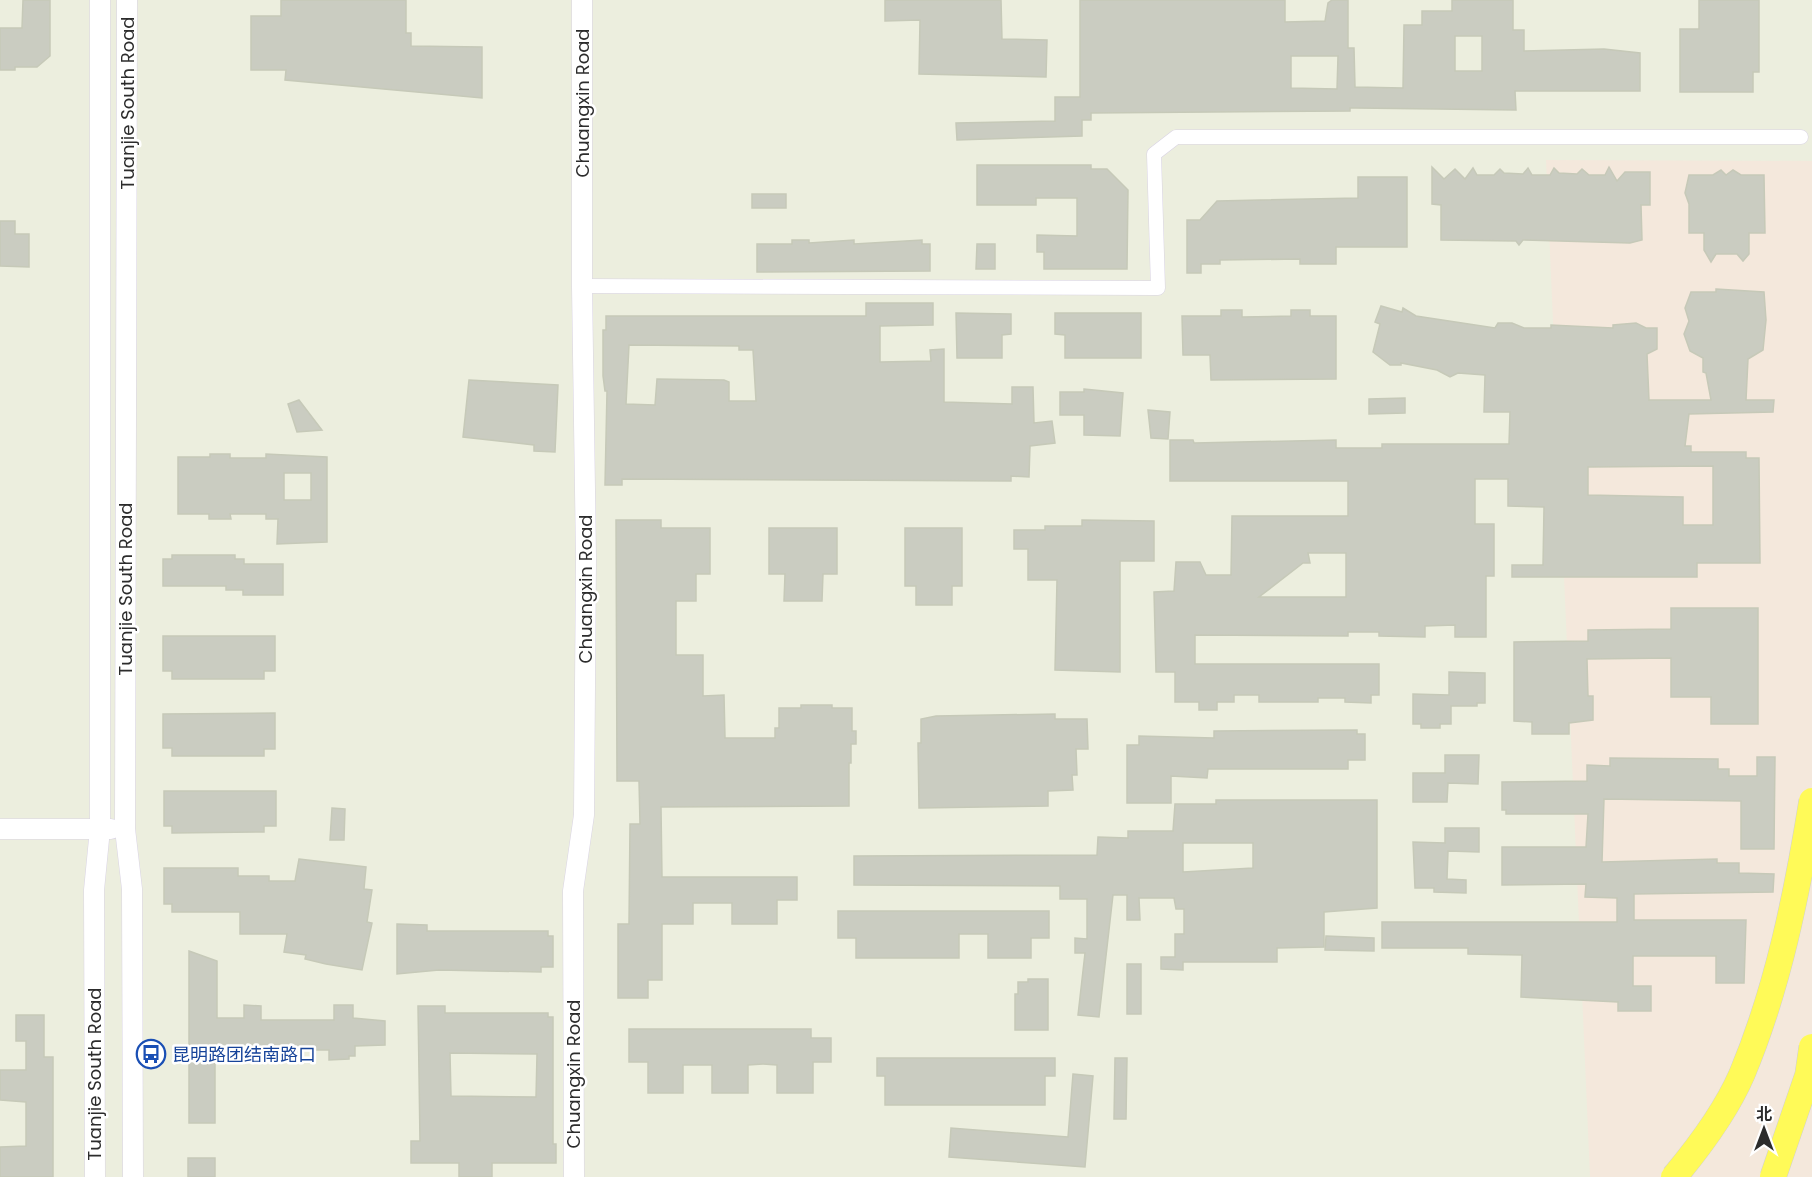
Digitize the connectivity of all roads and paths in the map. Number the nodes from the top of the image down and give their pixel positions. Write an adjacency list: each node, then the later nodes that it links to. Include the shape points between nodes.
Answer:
1 (100, 0): 8 (main road, Tuanjie South Road)
2 (127, 0): 9 (main road, Tuanjie South Road)
3 (582, 0): 5 (main road, Chuangxin Road)
4 (1801, 137): 5 (street, via 1176,137 1154,154 1158,288)
5 (582, 286): 13 (main road, Chuangxin Road, via 584,803 573,891)
6 (1812, 801): 14 (highway, bridge, via 1784,942 1741,1076 1724,1108)
7 (0, 829): 8 (main road)
8 (100, 829): 9 (main road); 11 (main road, Tuanjie South Road, via 94,890)
9 (125, 829): 12 (main road, Tuanjie South Road, via 132,889)
10 (1812, 1047): 15 (highway, bridge, via 1802,1095)
11 (95, 1177)
12 (133, 1177)
13 (574, 1177)
14 (1674, 1177)
15 (1773, 1177)

